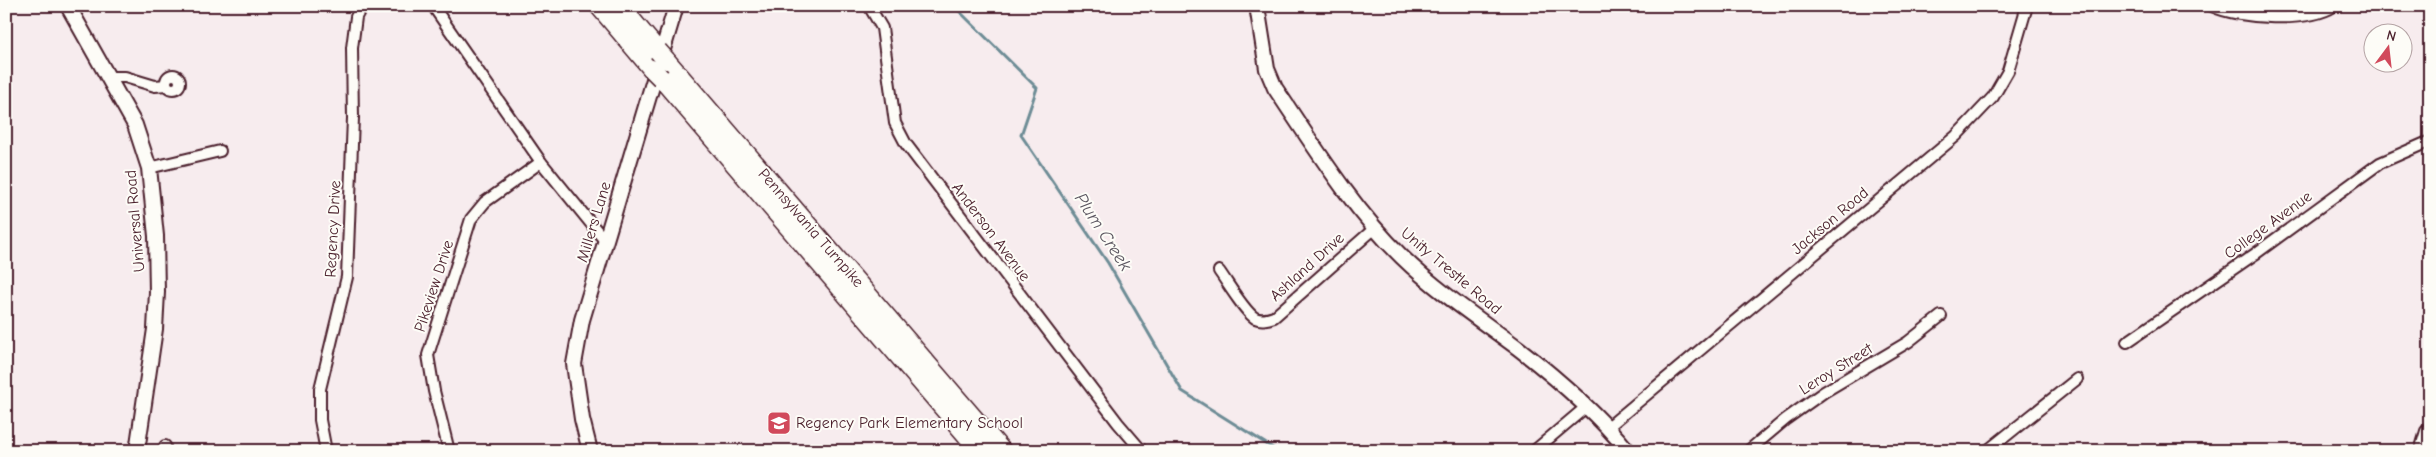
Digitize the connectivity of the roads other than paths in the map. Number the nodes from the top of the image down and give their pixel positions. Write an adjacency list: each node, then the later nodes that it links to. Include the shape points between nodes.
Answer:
1 (68, 6): 13 (street, Universal Road)
2 (362, 6): 29 (street, Regency Drive, via 356,17 352,48 353,118 347,277 320,389 320,420)
3 (433, 6): 17 (street)
4 (599, 6): 12 (highway, Pennsylvania Turnpike)
5 (620, 6): 12 (highway, Pennsylvania Turnpike)
6 (676, 6): 20 (street, Millers Lane)
7 (870, 6): 34 (street, Anderson Avenue, via 882,28 895,123 906,144)
8 (1257, 6): 19 (street, Unity Trestle Road, via 1267,69 1275,88)
9 (2027, 6): 27 (street, Jackson Road, via 2008,71 1993,97 1956,136)
10 (2212, 6): 11 (street, via 2244,16 2260,17 2324,13)
11 (2334, 6)
12 (659, 64): 32 (highway, Pennsylvania Turnpike); 33 (highway, Pennsylvania Turnpike)
13 (109, 77): 14 (street, via 125,77 155,86); 18 (street, Universal Road, via 135,126)
14 (166, 85)
15 (2430, 141): 23 (street, College Avenue, via 2380,163)
16 (220, 151): 18 (street)
17 (541, 162): 20 (street); 30 (street, Pikeview Drive, via 485,202 471,219 428,355)
18 (149, 168): 28 (street, Universal Road, via 156,236 157,301)
19 (1375, 228): 21 (street, Ashland Drive, via 1268,319 1252,315); 25 (street, Unity Trestle Road, via 1403,258 1458,305 1559,381)
20 (606, 242): 31 (street, Millers Lane, via 582,320 574,364)
21 (1219, 271)
22 (1941, 316): 37 (street, Leroy Street, via 1908,342 1824,392)
23 (2127, 342)
24 (2078, 379): 38 (street)
25 (1586, 407): 27 (street, Unity Trestle Road); 35 (street)
26 (2430, 426): 39 (street)
27 (1608, 427): 36 (street, Unity Trestle Road)
28 (137, 451)
29 (326, 451)
30 (450, 451)
31 (590, 451)
32 (980, 451)
33 (1002, 451)
34 (1142, 451)
35 (1534, 451)
36 (1628, 451)
37 (1748, 451)
38 (1986, 451)
39 (2420, 451)

